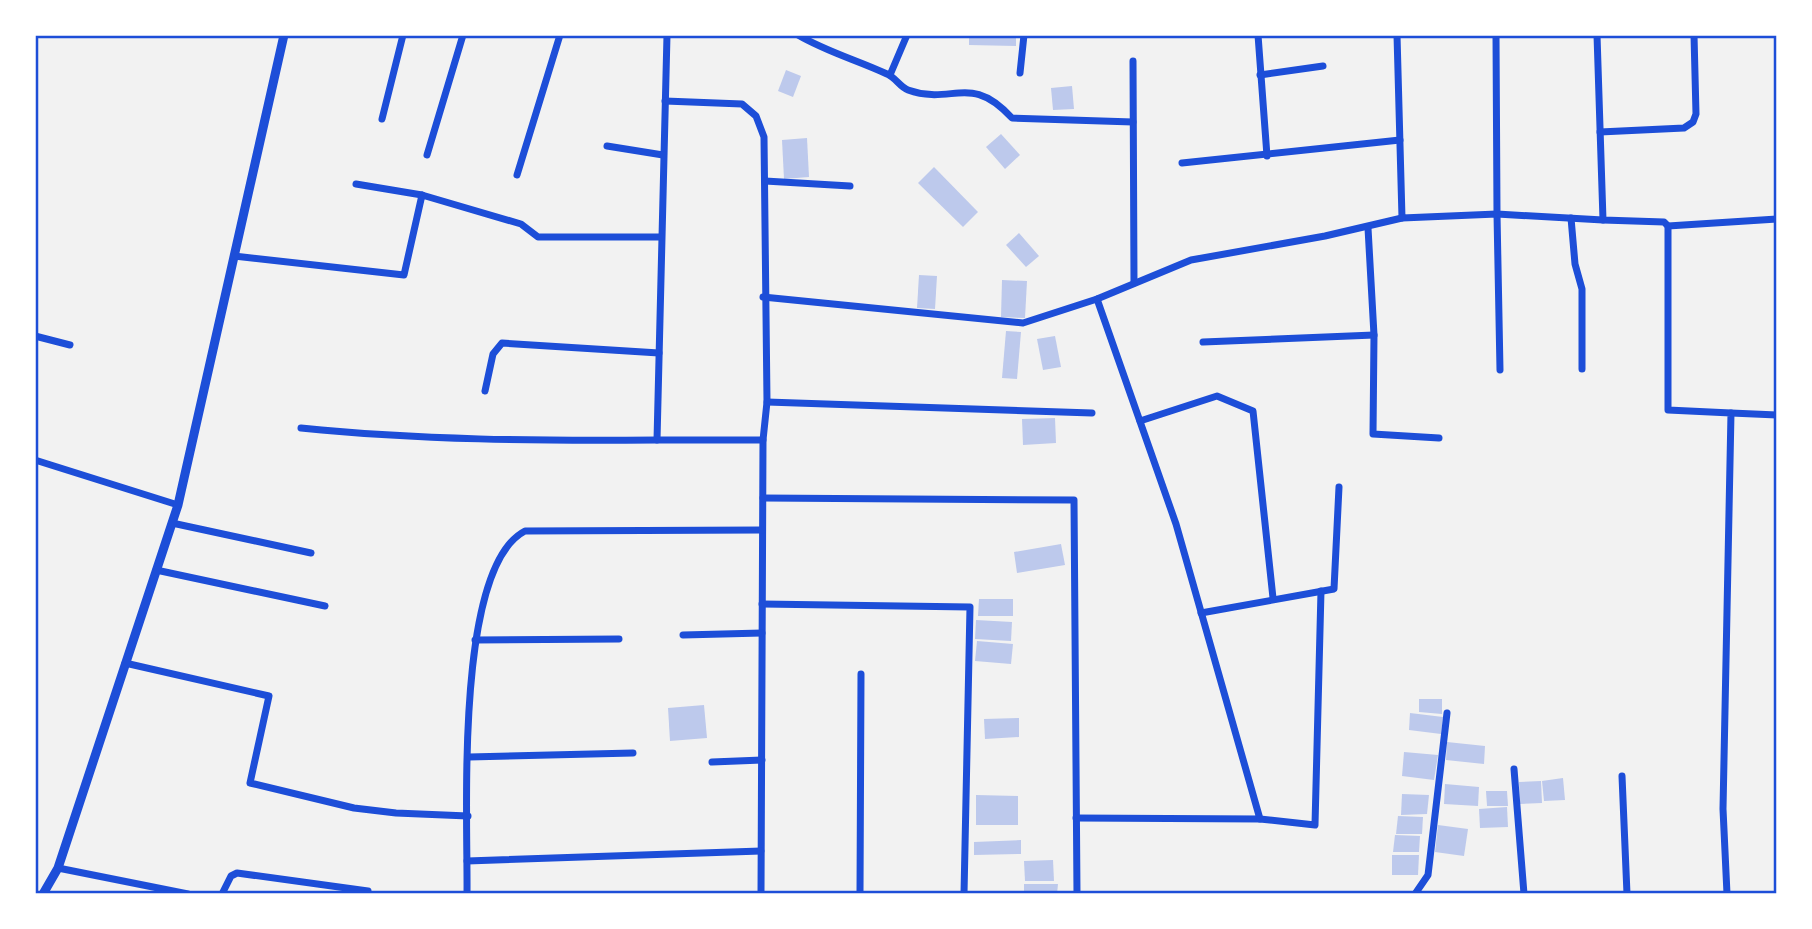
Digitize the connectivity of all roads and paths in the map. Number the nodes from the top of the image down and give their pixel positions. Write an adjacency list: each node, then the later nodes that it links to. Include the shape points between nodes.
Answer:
1 (284, 35): 42 (street)
2 (403, 35): 20 (street)
3 (463, 35): 25 (street)
4 (560, 35): 29 (street)
5 (667, 35): 19 (street)
6 (799, 35): 17 (street, via 826,51)
7 (907, 35): 17 (street)
8 (1024, 35): 16 (street)
9 (1258, 35): 18 (street)
10 (1397, 35): 23 (street)
11 (1496, 35): 34 (street)
12 (1597, 35): 22 (street)
13 (1694, 35): 22 (street, via 1693,122 1684,128)
14 (1133, 61): 21 (street)
15 (1324, 66): 18 (street)
16 (1020, 73)
17 (890, 75): 21 (street, via 906,89 928,94 979,93 1012,118)
18 (1260, 75): 27 (street)
19 (665, 101): 26 (street); 30 (street, via 742,104 756,116 764,137)
20 (382, 120)
21 (1133, 122): 43 (street)
22 (1600, 132): 38 (street)
23 (1400, 140): 27 (street); 35 (street)
24 (607, 146): 26 (street)
25 (428, 155)
26 (663, 155): 41 (street)
27 (1267, 156): 28 (street)
28 (1182, 163)
29 (517, 175)
30 (765, 181): 32 (street); 44 (street)
31 (356, 184): 33 (street)
32 (850, 186)
33 (422, 195): 41 (street, via 521,223 538,237); 42 (street, via 404,275)
34 (1497, 214): 35 (street); 36 (street); 52 (street)
35 (1402, 218): 40 (street)
36 (1571, 218): 38 (street); 51 (street, via 1582,289)
37 (1777, 219): 39 (street)
38 (1602, 220): 39 (street, via 1664,222)
39 (1668, 226): 56 (street, via 1668,410)
40 (1368, 228): 43 (street, via 1191,260); 46 (street)
41 (661, 237): 50 (street)
42 (234, 256): 66 (street)
43 (1134, 284): 45 (street)
44 (763, 297): 45 (street, via 1023,323); 54 (street)
45 (1097, 299): 58 (street)
46 (1374, 335): 48 (street); 60 (street, via 1373,434)
47 (35, 336): 49 (street)
48 (1203, 342)
49 (70, 345)
50 (659, 353): 53 (street, via 502,343 493,354); 61 (street)
51 (1582, 369)
52 (1500, 370)
53 (485, 391)
54 (767, 402): 55 (street); 62 (street)
55 (1092, 413)
56 (1731, 413): 57 (street); 107 (street, via 1723,809)
57 (1777, 415)
58 (1140, 421): 72 (street, via 1217,396 1253,411); 75 (street)
59 (301, 428): 61 (street, via 460,439)
60 (1439, 438)
61 (657, 440): 62 (street)
62 (763, 440): 65 (street)
63 (35, 460): 66 (street)
64 (1339, 487): 71 (street, via 1334,589)
65 (763, 498): 68 (street); 90 (street, via 1074,500)
66 (178, 505): 67 (street)
67 (172, 523): 69 (street); 70 (street)
68 (762, 530): 73 (street); 79 (street, via 525,531 513,537 494,569)
69 (310, 553)
70 (156, 570): 74 (street); 80 (street)
71 (1321, 591): 72 (street); 91 (street, via 1315,825)
72 (1273, 598): 75 (street)
73 (762, 604): 76 (street); 102 (street, via 970,607)
74 (325, 606)
75 (1201, 613): 91 (street)
76 (762, 633): 77 (street); 85 (street)
77 (683, 635)
78 (619, 639): 79 (street)
79 (475, 640): 84 (street)
80 (125, 663): 89 (street, via 269,696 250,783 354,808); 94 (street)
81 (861, 674): 101 (street)
82 (1447, 713): 104 (street, via 1428,875)
83 (633, 753): 84 (street)
84 (469, 757): 89 (street)
85 (762, 760): 86 (street); 92 (street)
86 (712, 762)
87 (1514, 769): 105 (street)
88 (1622, 776): 106 (street)
89 (468, 816): 93 (street)
90 (1076, 818): 91 (street); 103 (street)
91 (1260, 819)
92 (761, 851): 93 (street); 100 (street)
93 (467, 861): 99 (street)
94 (58, 868): 96 (street); 97 (street)
95 (368, 891): 98 (street, via 237,873)
96 (43, 894)
97 (188, 894)
98 (222, 894)
99 (467, 894)
100 (761, 894)
101 (860, 894)
102 (964, 894)
103 (1077, 894)
104 (1415, 894)
105 (1524, 894)
106 (1627, 894)
107 (1727, 894)

